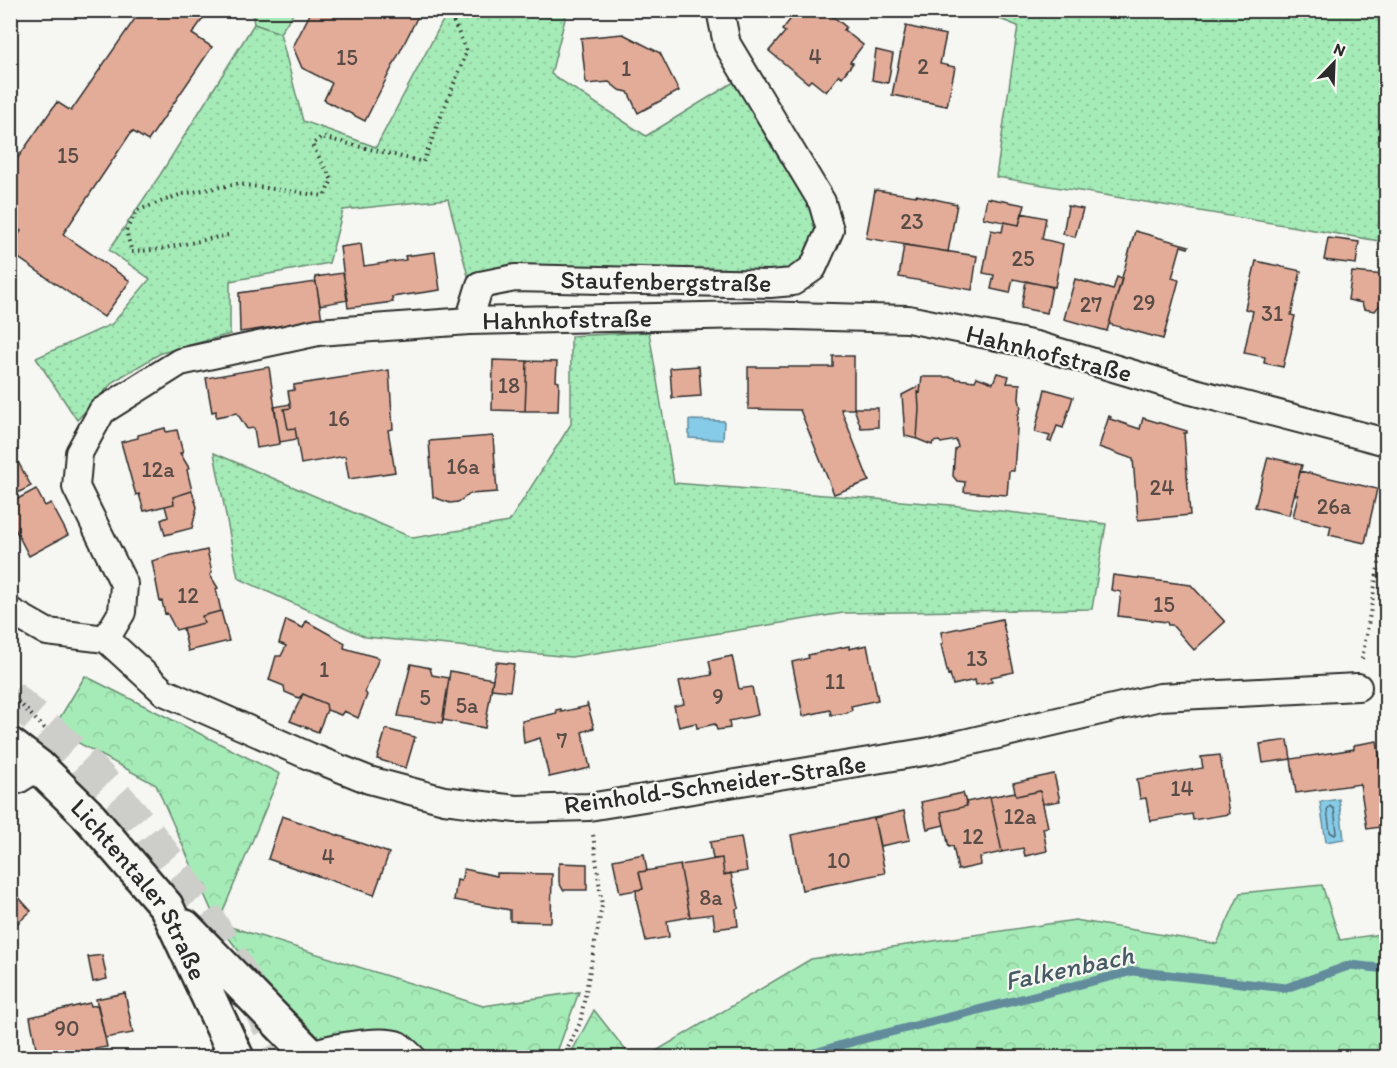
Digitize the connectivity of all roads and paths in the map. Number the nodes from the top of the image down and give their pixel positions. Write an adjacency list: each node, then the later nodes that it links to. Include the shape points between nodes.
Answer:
1 (448, 10): 3 (path, via 466,51 423,162 321,137 312,145 332,180 324,196 237,184 182,194 136,211 126,231 132,252)
2 (720, 10): 4 (street, Staufenbergstraße, via 727,44 822,202 830,230 813,268 793,282 770,284 515,278 480,285)
3 (228, 236)
4 (469, 321): 5 (street, Hahnhofstraße, via 751,315 908,319 1036,345); 8 (street, Hahnhofstraße, via 318,332 180,362 102,411 79,453 76,487 124,584 122,612)
5 (1386, 442)
6 (1386, 523): 9 (path)
7 (10, 611): 8 (street, via 47,632)
8 (106, 639): 14 (street, Reinhold-Schneider-Straße, via 164,692 369,780 444,800 496,807)
9 (1364, 650)
10 (1358, 687): 14 (street, Reinhold-Schneider-Straße, via 1160,697 930,751)
11 (10, 745): 12 (main road, Lichtentaler Straße)
12 (39, 766): 13 (street); 15 (main road, Lichtentaler Straße, via 86,813)
13 (10, 781)
14 (590, 807): 19 (path, via 602,906 580,1023)
15 (166, 906): 16 (main road, Lichtentaler Straße); 17 (main road)
16 (226, 1053)
17 (309, 1056): 18 (street, via 330,1048 368,1043 397,1045)
18 (413, 1058)
19 (563, 1058)

